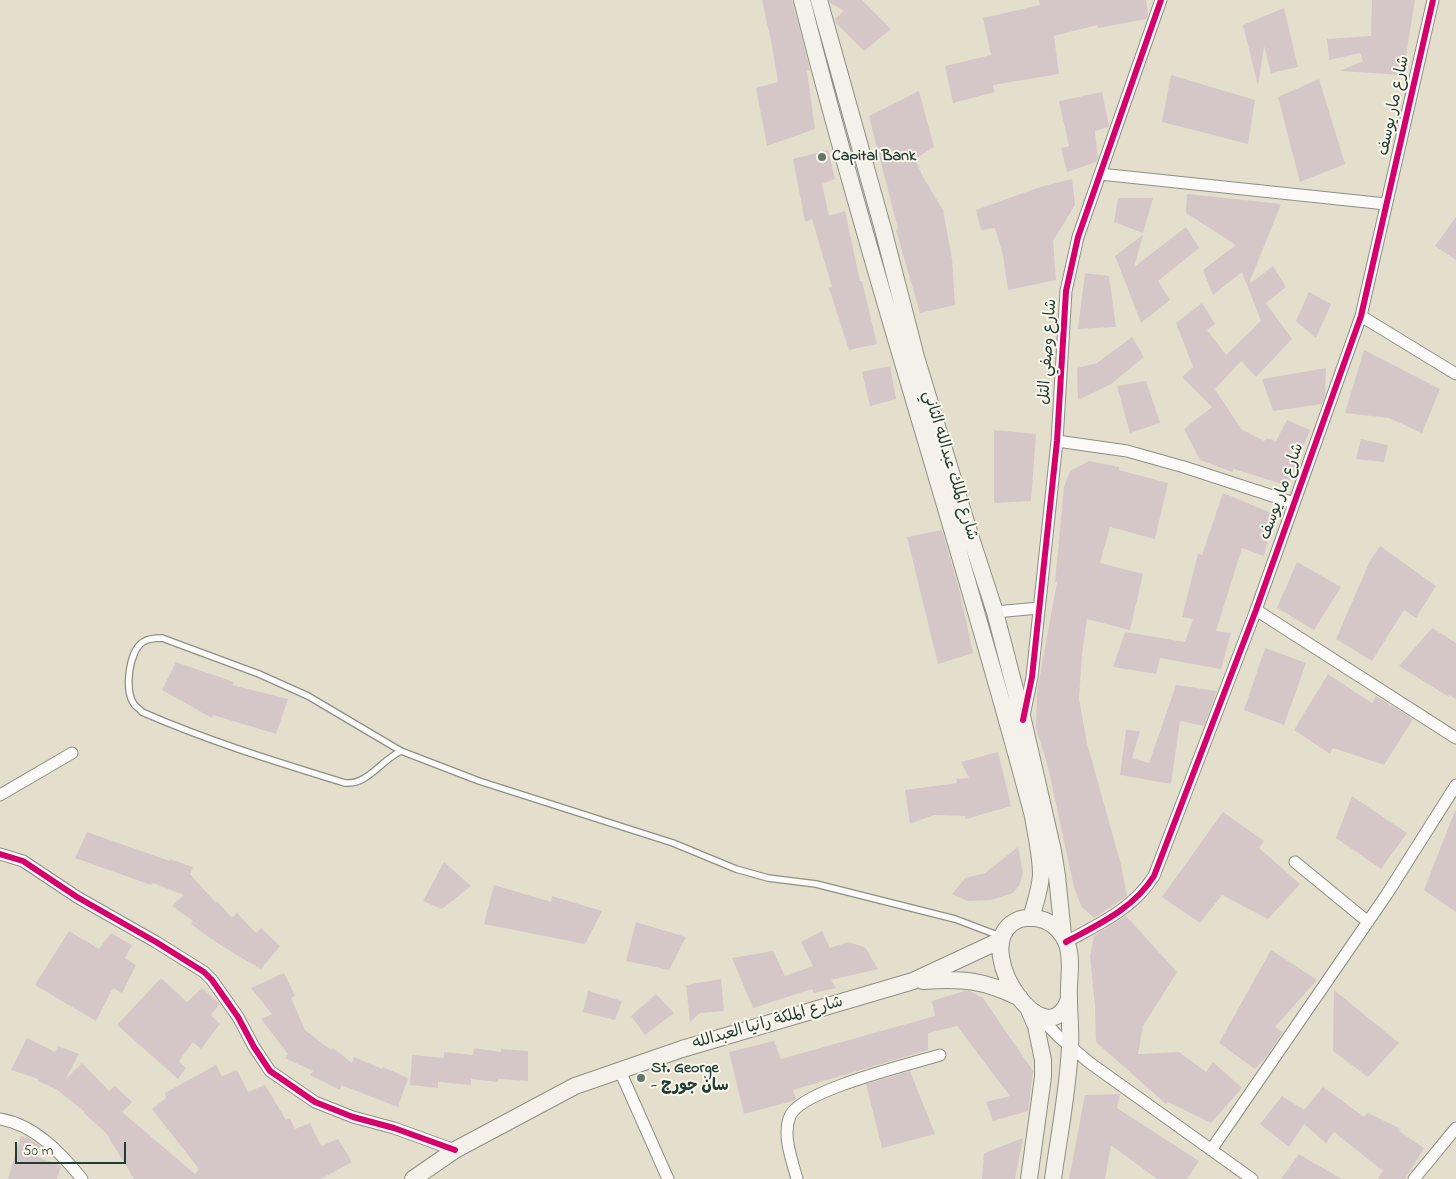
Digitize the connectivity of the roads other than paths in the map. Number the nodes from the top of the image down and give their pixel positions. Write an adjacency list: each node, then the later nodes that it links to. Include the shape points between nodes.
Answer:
1 (802, 0): 22 (main road, شارع الملك عبدالله الثاني, via 855,198 966,572 1033,816 1041,876)
2 (819, 0): 13 (main road, شارع الملك عبدالله الثاني, via 916,356)
3 (1160, 0): 5 (street, شارع وصفي التل)
4 (1433, 0): 6 (street, شارع مار يوسف)
5 (1100, 174): 6 (street); 9 (street, شارع وصفي التل, via 1078,238 1066,291)
6 (1386, 204): 7 (street, شارع مار يوسف)
7 (1361, 316): 8 (street); 10 (street, شارع مار يوسف)
8 (1456, 374)
9 (1057, 441): 10 (street, via 1127,451); 11 (street, شارع وصفي التل)
10 (1294, 503): 12 (street, شارع مار يوسف)
11 (1038, 608): 13 (street); 14 (street, شارع وصفي التل, via 1032,677)
12 (1256, 610): 15 (street); 24 (street, شارع مار يوسف, via 1154,876 1137,898 1120,912)
13 (995, 612): 14 (main road, شارع الملك عبدالله الثاني)
14 (1023, 720): 24 (main road, شارع الملك عبدالله الثاني, via 1053,851)
15 (1456, 738)
16 (401, 751): 16 (lane, via 308,696 162,638 142,642 132,661 128,679 130,694 142,712 257,755 354,784 363,781); 25 (lane, via 479,781 673,843 736,869 768,878 842,890 956,920)
17 (72, 753): 19 (street)
18 (1456, 785): 23 (street)
19 (0, 795)
20 (0, 854): 34 (street, via 23,861 204,972 238,1017 270,1071 315,1102)
21 (1295, 862): 23 (street)
22 (1031, 918): 24 (main road, via 1054,926); 25 (main road, via 1012,922)
23 (1368, 922): 35 (street)
24 (1064, 938): 27 (main road, via 1070,953)
25 (1001, 939): 26 (main road, شارع الملكة رانيا العبدالله); 28 (main road, via 1005,972)
26 (913, 981): 28 (main road, شارع الملكة رانيا العبدالله, via 970,980 996,987); 31 (main road, شارع الملكة رانيا العبدالله, via 682,1049)
27 (1069, 999): 28 (main road, via 1066,1008 1048,1018); 29 (main road)
28 (1029, 1008): 29 (street); 40 (main road, via 1043,1060)
29 (1070, 1047): 35 (street); 41 (main road)
30 (940, 1055): 39 (street, via 837,1086 798,1106 790,1116 786,1131)
31 (620, 1072): 34 (main road, شارع الملكة رانيا العبدالله, via 575,1086); 38 (street)
32 (0, 1119): 36 (street, via 28,1129 54,1148)
33 (1456, 1128): 43 (street)
34 (455, 1150): 37 (main road, شارع الملكة رانيا العبدالله)
35 (1211, 1150): 42 (street)
36 (82, 1179)
37 (413, 1179)
38 (668, 1179)
39 (797, 1179)
40 (1029, 1179)
41 (1053, 1179)
42 (1252, 1179)
43 (1414, 1179)

